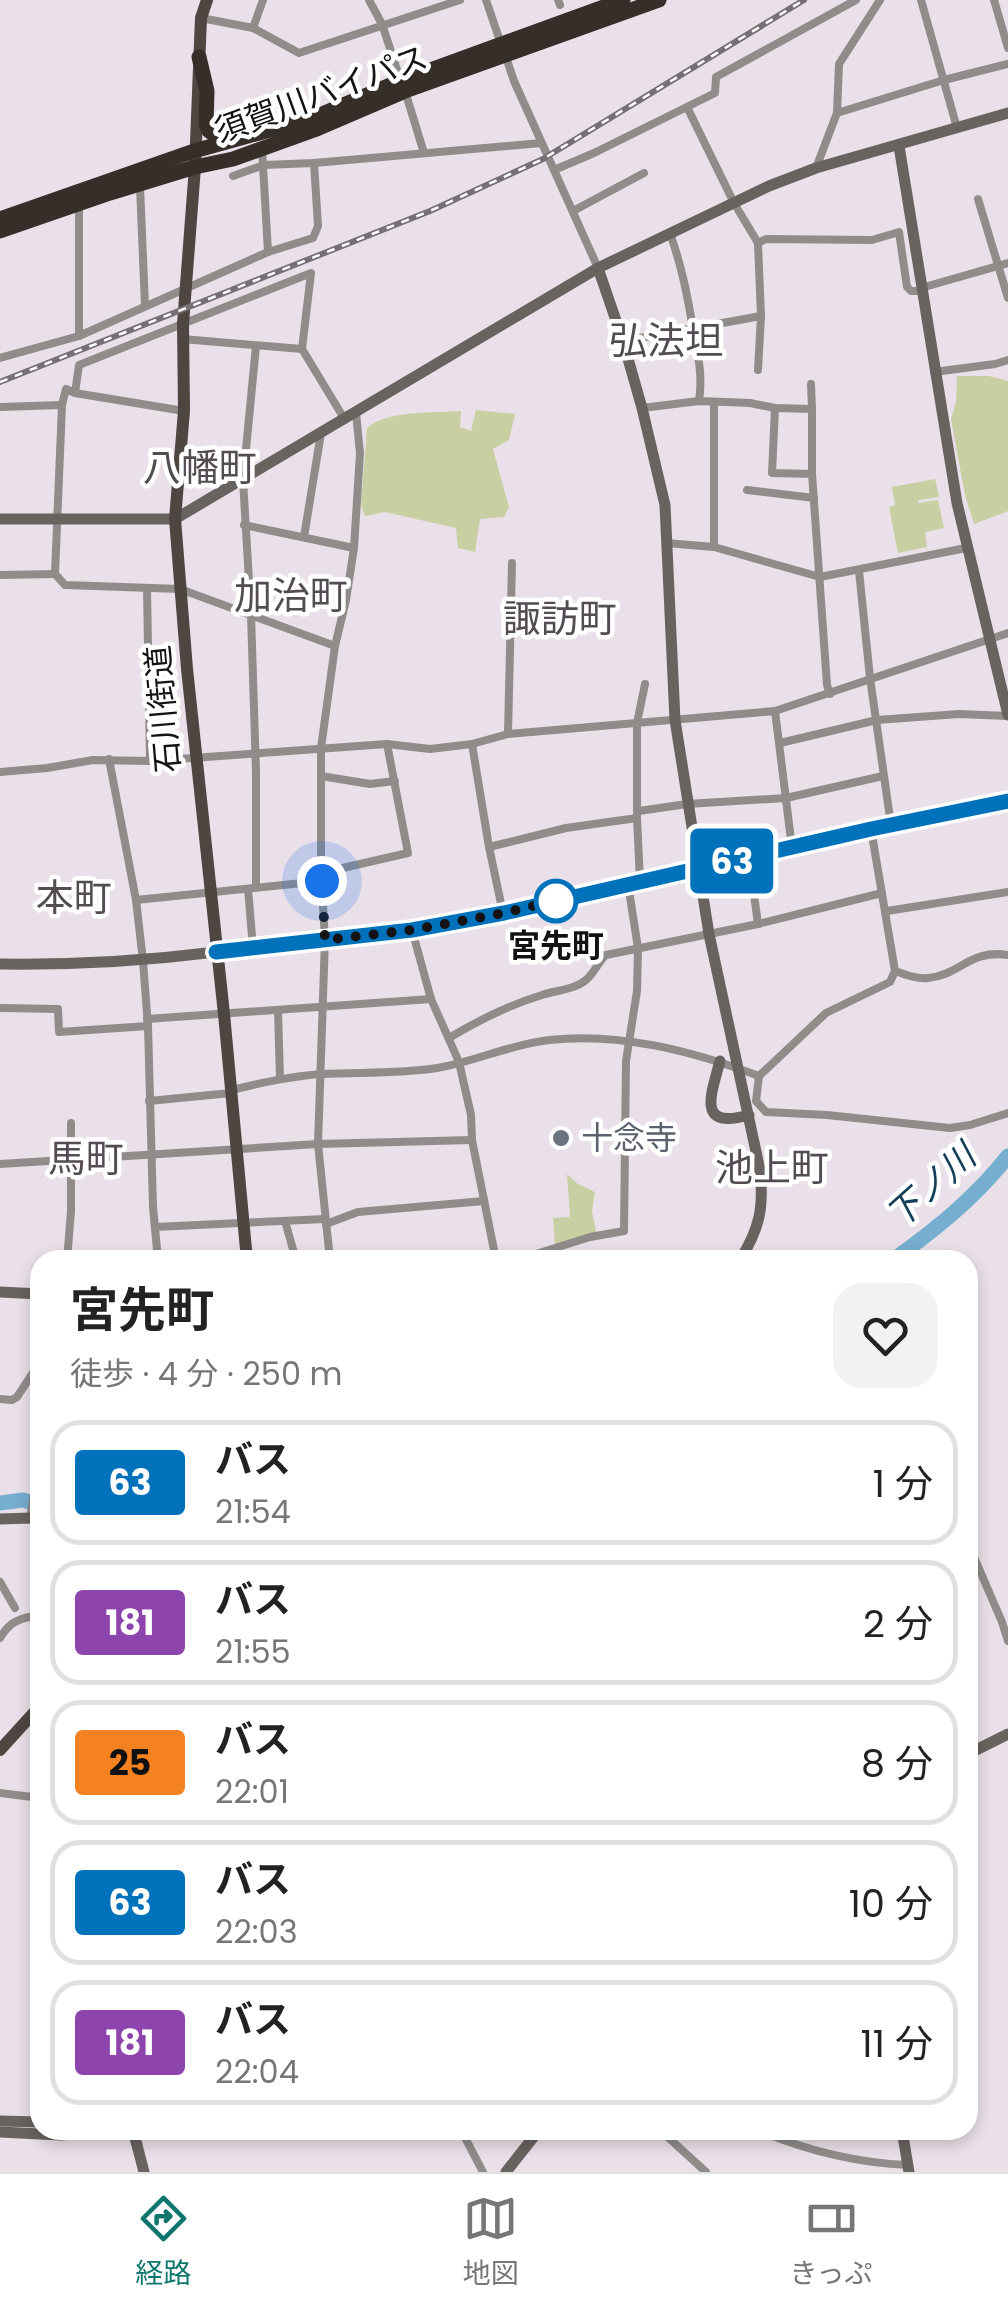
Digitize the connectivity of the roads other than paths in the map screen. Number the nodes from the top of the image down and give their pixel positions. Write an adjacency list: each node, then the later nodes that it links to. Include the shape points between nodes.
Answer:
1 (207, 0): 12 (main road, 石川街道)
2 (263, 0): 14 (street)
3 (369, 0): 13 (street)
4 (460, 0): 13 (street)
5 (486, 0): 26 (street)
6 (624, 0): 15 (highway, 須賀川バイパス)
7 (658, 0): 15 (highway, 須賀川バイパス)
8 (856, 0): 21 (street, via 716,77 716,93)
9 (880, 0): 23 (street, via 839,64)
10 (920, 0): 19 (street)
11 (994, 0): 16 (street)
12 (202, 18): 14 (street); 17 (main road, 石川街道)
13 (382, 24): 14 (street, via 299,53); 20 (street)
14 (254, 28)
15 (510, 48): 20 (highway, 須賀川バイパス)
16 (1008, 48)
17 (200, 57): 25 (highway, via 206,124 216,136); 30 (main road, 石川街道)
18 (1008, 64): 19 (street)
19 (944, 80): 23 (street); 24 (street)
20 (403, 86): 25 (highway, 須賀川バイパス); 28 (street); 29 (highway, 須賀川バイパス)
21 (687, 107): 33 (street); 38 (street)
22 (1008, 112): 24 (street)
23 (837, 113): 32 (street)
24 (957, 128): 27 (street)
25 (237, 139): 30 (highway, 須賀川バイパス)
26 (541, 143): 28 (street); 33 (street)
27 (899, 146): 32 (street); 49 (street)
28 (424, 152): 31 (street)
29 (263, 157): 30 (highway, 須賀川バイパス); 31 (street); 35 (street); 45 (street)
30 (195, 159): 36 (highway, 須賀川バイパス); 41 (highway, via 151,167); 48 (main road, 石川街道)
31 (314, 164): 45 (street, via 318,226 312,238)
32 (816, 168): 38 (street)
33 (554, 170): 40 (street)
34 (644, 173): 40 (street)
35 (233, 176)
36 (140, 184): 39 (highway, 須賀川バイパス); 51 (street)
37 (978, 199): 46 (street)
38 (734, 202): 43 (street); 44 (street)
39 (79, 204): 42 (highway, 須賀川バイパス); 55 (street)
40 (572, 211): 47 (street)
41 (0, 220)
42 (0, 231)
43 (670, 234): 47 (street); 53 (street)
44 (758, 242): 49 (street, via 872,240 899,232 907,287); 52 (street)
45 (268, 252): 48 (street)
46 (1003, 264): 49 (street); 50 (street)
47 (598, 268): 56 (street); 73 (street)
48 (186, 289): 51 (street); 54 (main road, 石川街道)
49 (922, 290): 62 (street)
50 (1008, 298)
51 (144, 306): 55 (street)
52 (761, 316): 53 (street); 61 (street)
53 (693, 328): 56 (street); 65 (street)
54 (182, 332): 57 (street); 58 (street, via 311,273); 64 (street, via 79,365); 72 (main road, 石川街道)
55 (79, 336): 59 (street)
56 (622, 341): 69 (street)
57 (256, 346): 58 (street); 76 (street)
58 (302, 349): 73 (street)
59 (0, 358)
60 (1008, 360): 62 (street)
61 (758, 370)
62 (934, 372): 87 (street)
63 (812, 384): 71 (street)
64 (75, 392): 67 (street, via 66,389); 72 (street)
65 (699, 402): 66 (street); 69 (street)
66 (714, 402): 70 (street); 85 (street)
67 (62, 405): 68 (street); 81 (street)
68 (0, 406)
69 (642, 408): 84 (street, via 665,505)
70 (775, 408): 71 (street); 75 (street, via 772,473)
71 (812, 409): 75 (street)
72 (184, 411): 80 (main road, 石川街道)
73 (350, 416): 74 (street); 86 (street, via 360,453)
74 (321, 434): 76 (street); 83 (street)
75 (812, 474): 78 (street)
76 (243, 480): 80 (street); 82 (street)
77 (748, 490): 78 (street)
78 (814, 498): 92 (street)
79 (0, 518): 81 (street)
80 (175, 519): 81 (street); 94 (main road, 石川街道)
81 (57, 520): 90 (street)
82 (244, 526): 83 (street); 95 (street)
83 (304, 536): 86 (street)
84 (666, 543): 85 (street); 104 (street)
85 (714, 547): 92 (street)
86 (354, 548): 98 (street)
87 (966, 548): 89 (street); 97 (street)
88 (512, 563): 107 (street)
89 (859, 571): 92 (street); 99 (street)
90 (54, 574): 91 (street); 93 (street, via 65,586)
91 (0, 575)
92 (820, 577): 101 (street)
93 (148, 588): 94 (street); 115 (street)
94 (180, 589): 95 (street); 113 (main road, 石川街道)
95 (251, 614): 98 (street); 112 (street)
96 (1008, 633): 97 (street)
97 (988, 638): 99 (street); 103 (street)
98 (335, 646): 111 (street)
99 (870, 678): 101 (street); 105 (street)
100 (645, 684): 106 (street)
101 (830, 694): 102 (street)
102 (775, 711): 104 (street); 108 (street)
103 (1008, 716): 105 (street)
104 (675, 720): 106 (street); 122 (street)
105 (876, 720): 108 (street); 118 (street)
106 (637, 723): 107 (street); 123 (street)
107 (508, 734): 110 (street)
108 (780, 743): 120 (street)
109 (388, 744): 110 (street); 111 (street); 119 (street)
110 (472, 744): 126 (street)
111 (322, 748): 112 (street); 117 (street)
112 (255, 753): 113 (street); 132 (street)
113 (195, 757): 115 (street); 133 (main road, 石川街道)
114 (108, 760): 115 (street); 116 (street); 136 (street)
115 (150, 761)
116 (0, 772)
117 (321, 776): 119 (street); 130 (street)
118 (883, 776): 120 (street); 124 (street)
119 (394, 782): 130 (street, via 408,853)
120 (786, 798): 122 (street); 127 (street)
121 (1008, 801): 124 (main road)
122 (687, 804): 123 (street); 129 (street)
123 (638, 814): 126 (street); 131 (street)
124 (891, 825): 125 (main road)
125 (871, 829): 127 (main road); 135 (street)
126 (489, 847): 138 (street)
127 (792, 848): 128 (main road)
128 (749, 858): 129 (main road); 139 (street)
129 (697, 870): 131 (main road); 141 (street)
130 (322, 877): 132 (street); 142 (street)
131 (634, 882): 138 (main road); 144 (street)
132 (252, 888): 133 (street); 143 (street)
133 (210, 892): 136 (street); 145 (main road, 石川街道)
134 (1008, 892): 137 (street)
135 (882, 894): 137 (street); 139 (street)
136 (136, 900): 147 (street)
137 (886, 911): 149 (street)
138 (504, 913): 140 (main road)
139 (758, 924): 141 (street)
140 (412, 930): 142 (main road); 150 (street)
141 (709, 934): 144 (street); 166 (street)
142 (325, 940): 143 (main road); 151 (street)
143 (253, 948): 145 (main road)
144 (638, 948): 156 (street, via 606,955 569,989 485,1016); 157 (street)
145 (216, 952): 147 (street); 154 (main road, 石川街道)
146 (1008, 955): 149 (street, via 986,953 932,978)
147 (143, 961): 148 (street); 155 (street)
148 (0, 964)
149 (895, 971): 161 (street, via 890,982 826,1013)
150 (431, 999): 151 (street); 156 (street)
151 (324, 1006): 153 (street); 160 (street)
152 (0, 1008): 155 (street, via 58,1010 58,1032)
153 (278, 1011): 154 (street); 162 (street)
154 (224, 1014): 155 (street); 163 (main road, 石川街道)
155 (147, 1022): 164 (street)
156 (449, 1038): 159 (street)
157 (628, 1040): 158 (street); 159 (street, via 547,1040); 185 (street, via 624,1231)
158 (720, 1061): 161 (street); 166 (street, via 712,1092 715,1115)
159 (459, 1062): 160 (street); 168 (street)
160 (321, 1074): 162 (street); 169 (street)
161 (759, 1076): 165 (street, via 756,1101 766,1112 950,1128)
162 (280, 1078): 163 (street)
163 (231, 1091): 164 (street); 170 (main road, 石川街道)
164 (150, 1100): 171 (street)
165 (1008, 1113)
166 (749, 1115): 186 (street, via 762,1209)
167 (72, 1123): 172 (street)
168 (472, 1140): 169 (street); 174 (street)
169 (318, 1144): 170 (street); 176 (street)
170 (235, 1149): 171 (street); 177 (main road, 石川街道)
171 (151, 1154): 172 (street); 178 (street)
172 (73, 1159): 173 (street); 179 (street)
173 (0, 1164)
174 (484, 1201): 176 (street, via 358,1212); 184 (street)
175 (286, 1222): 176 (street); 177 (street); 182 (street)
176 (325, 1222): 183 (street)
177 (243, 1224): 178 (street); 181 (main road, 石川街道)
178 (155, 1227): 180 (street)
179 (68, 1250)
180 (157, 1250)
181 (246, 1250)
182 (293, 1250)
183 (329, 1250)
184 (494, 1250)
185 (549, 1250)
186 (746, 1250)
187 (0, 1292): 188 (street)
188 (30, 1294)
189 (30, 1376): 190 (street, via 12,1400)
190 (0, 1399)
191 (0, 1518): 192 (street)
192 (30, 1519)
193 (978, 1568): 198 (street)
194 (0, 1582): 195 (street)
195 (14, 1608)
196 (30, 1617): 197 (street, via 8,1626)
197 (0, 1638)
198 (1008, 1641)
199 (30, 1717): 202 (main road)
200 (1008, 1726): 204 (street)
201 (0, 1727): 202 (street)
202 (14, 1734): 206 (main road)
203 (1008, 1734): 205 (street)
204 (978, 1741)
205 (978, 1749)
206 (0, 1750)
207 (0, 1793): 208 (street)
208 (30, 1797)
209 (0, 2121): 210 (street)
210 (30, 2122)
211 (0, 2132): 212 (street)
212 (30, 2134)
213 (134, 2140): 220 (street)
214 (466, 2140): 221 (street)
215 (531, 2140): 222 (street)
216 (671, 2140): 223 (street)
217 (783, 2140): 219 (street)
218 (904, 2140): 219 (street)
219 (909, 2169)
220 (144, 2172)
221 (483, 2172)
222 (506, 2172)
223 (706, 2172)

